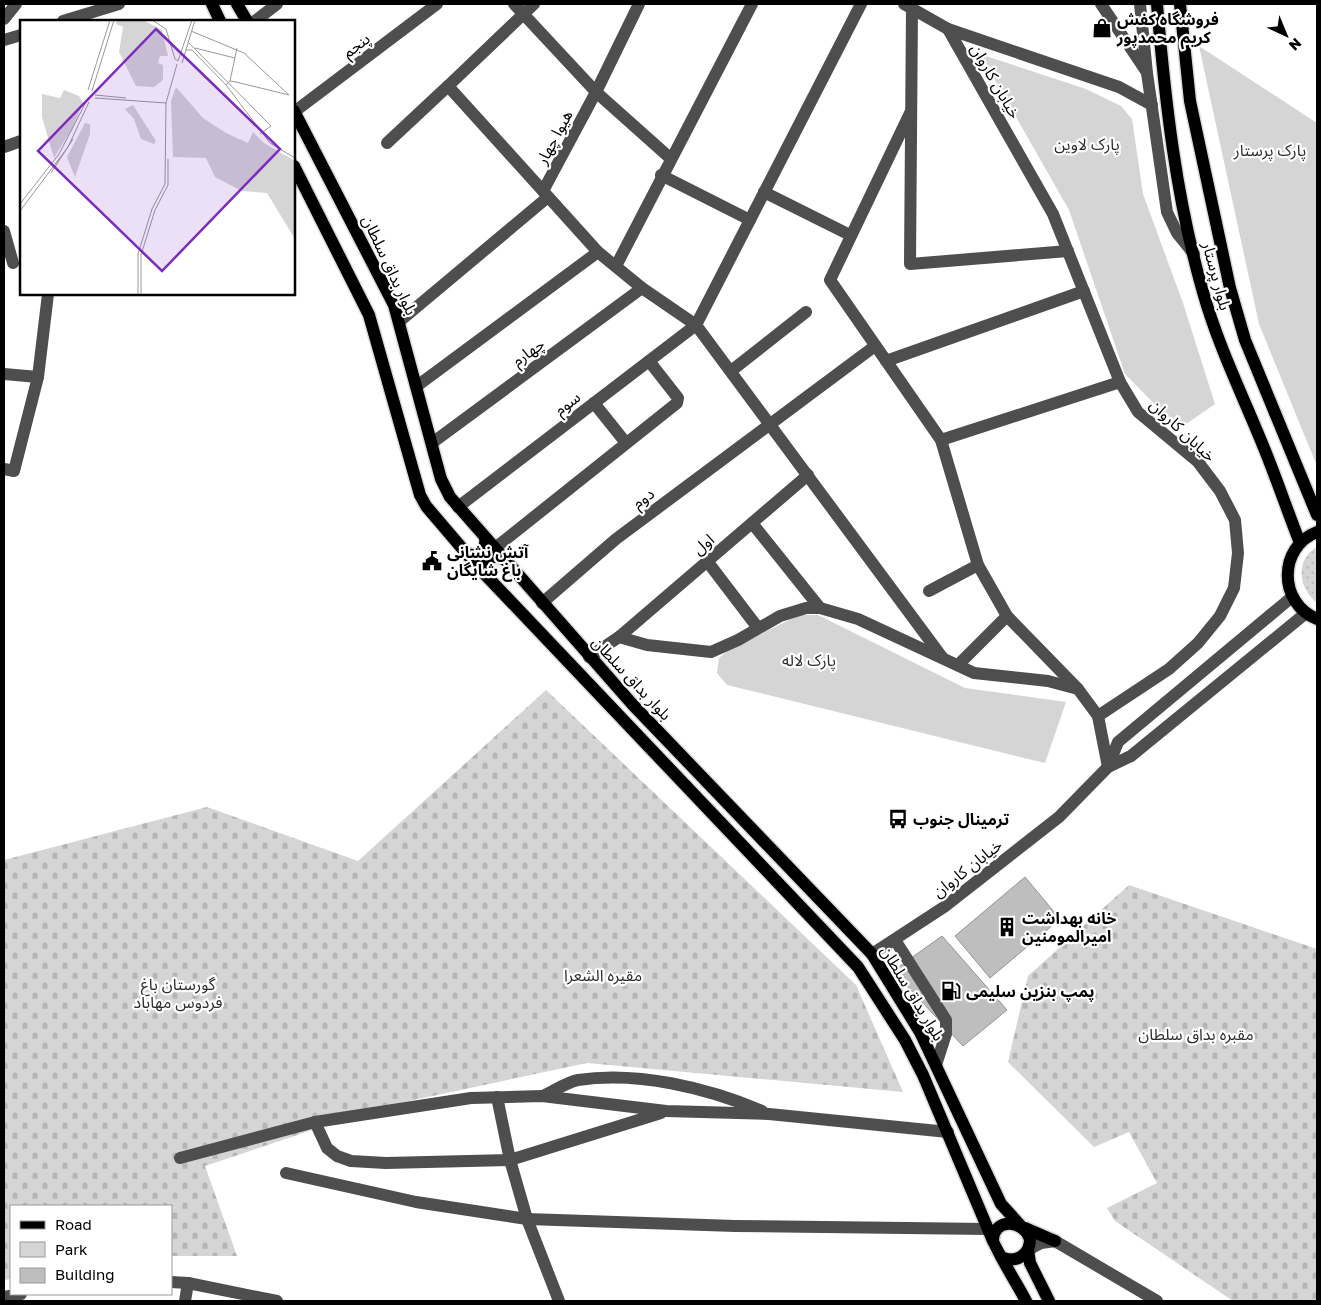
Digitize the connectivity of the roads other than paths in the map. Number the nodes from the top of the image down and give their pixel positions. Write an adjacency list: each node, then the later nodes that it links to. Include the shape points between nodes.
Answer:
1 (16, 4): 18 (street)
2 (119, 4): 19 (street)
3 (212, 4): 20 (main road)
4 (237, 4): 21 (main road)
5 (277, 4): 22 (street)
6 (438, 4): 30 (street, پنجم)
7 (514, 4): 17 (street)
8 (534, 4): 17 (street)
9 (639, 4): 28 (street, هیوا چهار)
10 (752, 4): 36 (street)
11 (861, 4): 39 (street)
12 (1101, 4): 26 (street)
13 (1140, 4): 26 (street)
14 (1157, 4): 46 (main road, بلوار پرستار, via 1166,96)
15 (1180, 4): 71 (main road, بلوار پرستار, via 1190,101 1230,288 1245,340)
16 (908, 6): 23 (street); 31 (street)
17 (523, 14): 27 (street); 28 (street)
18 (4, 19)
19 (66, 20)
20 (220, 20)
21 (245, 20)
22 (256, 20)
23 (948, 29): 29 (street, via 1119,87); 44 (street, خیابان کاروان, via 1053,214)
24 (20, 34): 25 (street)
25 (4, 40)
26 (1147, 73): 29 (street)
27 (448, 86): 34 (street); 40 (street)
28 (596, 92): 36 (street); 40 (street, هیوا چهار)
29 (1152, 104): 46 (street, via 1168,212 1177,233)
30 (295, 110)
31 (911, 111): 43 (street); 44 (street, via 910,264)
32 (295, 113): 53 (main road, بلوار بداق سلطان, via 386,287)
33 (20, 141): 35 (street)
34 (387, 142)
35 (4, 147)
36 (670, 158): 38 (street)
37 (295, 168): 77 (main road, بلوار بداق سلطان, via 369,315 420,495 434,518)
38 (661, 175): 41 (street); 48 (street)
39 (764, 192): 41 (street); 43 (street)
40 (546, 194): 45 (street); 53 (street)
41 (750, 220): 54 (street)
42 (4, 231): 47 (street)
43 (850, 235): 55 (street, via 830,280)
44 (1068, 251): 50 (street, خیابان کاروان)
45 (598, 252): 48 (street); 62 (street)
46 (1194, 254): 75 (main road, بلوار پرستار, via 1223,352)
47 (13, 264)
48 (616, 266): 49 (street)
49 (642, 288): 54 (street); 66 (street, چهارم)
50 (1084, 291): 57 (street); 61 (street, خیابان کاروان)
51 (48, 295): 60 (street)
52 (806, 312): 58 (street)
53 (400, 321): 62 (main road, بلوار بداق سلطان)
54 (696, 325): 56 (street, سوم); 58 (street)
55 (875, 346): 57 (street); 64 (street, دوم)
56 (649, 360): 63 (street, سوم); 67 (street, via 679,400)
57 (886, 361): 65 (street)
58 (731, 371): 64 (street)
59 (4, 374): 60 (street)
60 (38, 377): 68 (street, via 14,470)
61 (1120, 382): 65 (street); 94 (street, خیابان کاروان, via 1138,412 1198,462 1220,491 1234,520 1238,553 1234,588 1220,616 1198,643 1169,669)
62 (417, 386): 66 (main road, بلوار بداق سلطان)
63 (594, 403): 67 (street); 70 (street, سوم)
64 (769, 423): 69 (street); 84 (street, دوم, via 616,539)
65 (940, 440): 80 (street)
66 (432, 443): 70 (main road, بلوار بداق سلطان, via 445,489)
67 (626, 443): 76 (street)
68 (4, 469)
69 (808, 475): 72 (street, اول); 91 (street)
70 (458, 507): 74 (main road, بلوار بداق سلطان)
71 (1317, 516)
72 (752, 524): 79 (street, اول); 85 (street)
73 (1317, 532): 75 (main road)
74 (485, 537): 76 (main road, بلوار بداق سلطان); 77 (main road, via 486,545 481,552 474,556)
75 (1300, 543): 83 (main road, via 1291,555 1287,569)
76 (495, 548): 78 (main road, بلوار بداق سلطان)
77 (466, 553): 81 (main road, بلوار بداق سلطان)
78 (505, 560): 81 (main road, via 496,556 489,559 484,568); 84 (main road, بلوار بداق سلطان)
79 (707, 561): 88 (street); 89 (street, اول)
80 (978, 565): 82 (street); 86 (street)
81 (488, 577): 106 (main road, بلوار بداق سلطان, via 858,967 905,1040)
82 (930, 592)
83 (1292, 597): 87 (main road); 95 (street)
84 (542, 603): 90 (main road, بلوار بداق سلطان)
85 (820, 608): 88 (street, via 806,608 780,616); 91 (street, via 858,619)
86 (1007, 616): 92 (street); 93 (street)
87 (1311, 616): 96 (street)
88 (758, 628): 89 (street, via 711,652 678,650)
89 (620, 638): 90 (street, اول)
90 (589, 657): 99 (main road, بلوار بداق سلطان)
91 (942, 657): 92 (street)
92 (958, 665): 93 (street, via 974,673 1048,681)
93 (1078, 689): 94 (street)
94 (1098, 716): 97 (street)
95 (1118, 742): 96 (street); 97 (street)
96 (1131, 756): 97 (street)
97 (1108, 767): 98 (street, خیابان کاروان, via 1059,817 944,907)
98 (895, 940): 99 (street, خیابان کاروان); 100 (street, via 946,1020 946,1034)
99 (872, 954): 100 (main road, بلوار بداق سلطان)
100 (936, 1065): 111 (main road, بلوار بداق سلطان, via 998,1198 1010,1216)
101 (542, 1096): 102 (street); 103 (street); 104 (street, via 577,1080 621,1078 684,1086 732,1098)
102 (497, 1097): 105 (street, via 471,1098); 108 (street)
103 (666, 1111): 104 (street); 108 (street)
104 (769, 1114): 106 (street)
105 (315, 1122): 107 (street); 108 (street, via 327,1148 351,1161)
106 (948, 1132): 112 (main road, بلوار بداق سلطان)
107 (180, 1158)
108 (510, 1160): 110 (street)
109 (286, 1173): 110 (street, via 416,1202)
110 (527, 1219): 112 (street); 122 (street)
111 (1022, 1226): 112 (main road, via 1014,1223 1002,1225); 113 (main road); 114 (main road, via 1030,1238)
112 (991, 1235): 115 (main road)
113 (1055, 1241): 114 (street, via 1040,1242); 125 (street)
114 (1028, 1250): 115 (main road, via 1019,1258); 124 (main road, via 1030,1263)
115 (1001, 1257): 123 (main road)
116 (172, 1282): 117 (street)
117 (194, 1284): 120 (street); 121 (street)
118 (17, 1295): 119 (street)
119 (4, 1298)
120 (185, 1301)
121 (277, 1301)
122 (559, 1301)
123 (1026, 1301)
124 (1049, 1301)
125 (1157, 1301)

